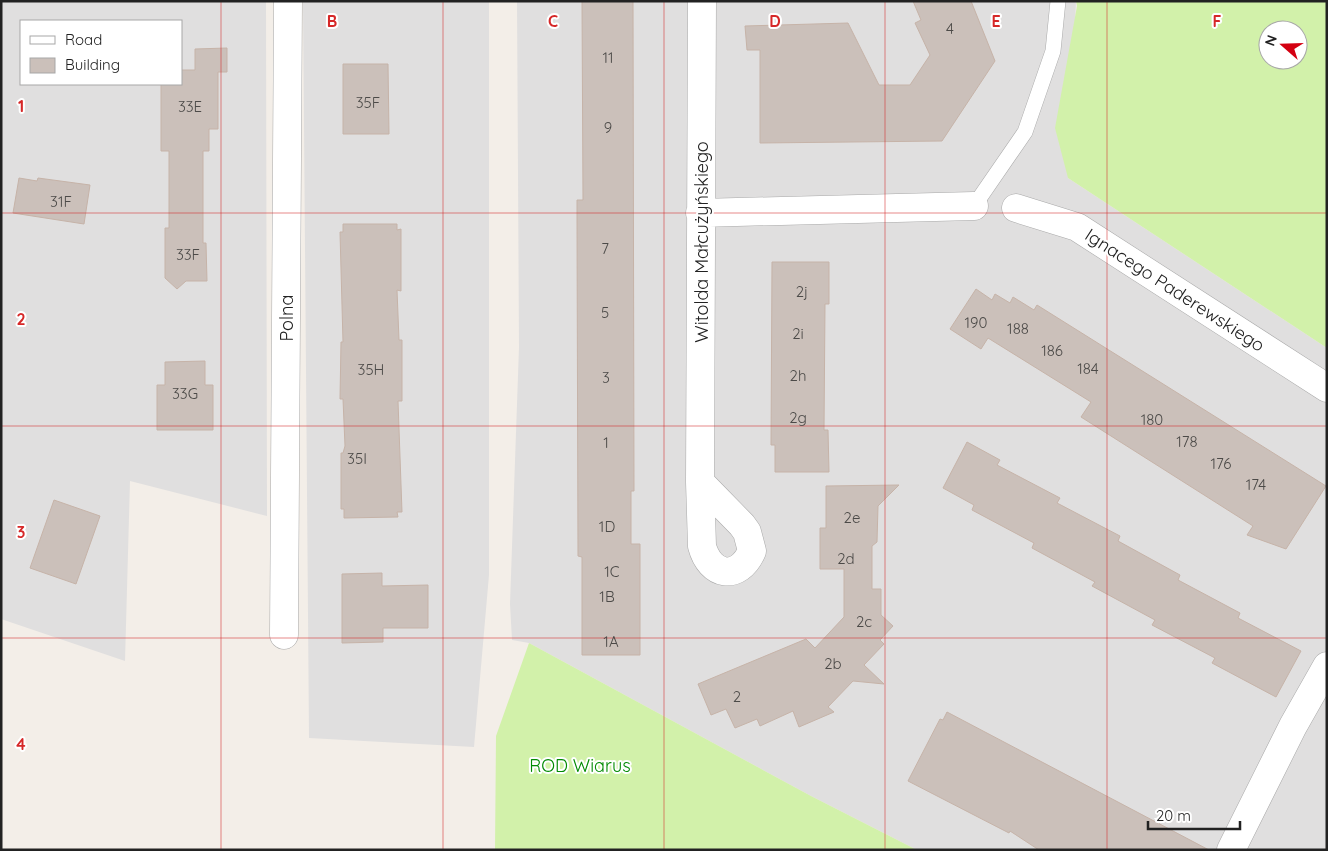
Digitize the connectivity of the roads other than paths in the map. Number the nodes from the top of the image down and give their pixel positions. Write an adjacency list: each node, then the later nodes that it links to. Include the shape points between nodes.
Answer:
1 (288, 1): 9 (street, Polna)
2 (702, 1): 6 (street, Witolda Małcużyńskiego)
3 (1058, 1): 4 (lane, via 1053,51 1025,132)
4 (974, 206): 6 (street)
5 (1016, 208): 7 (street, Ignacego Paderewskiego, via 1077,227)
6 (700, 212): 8 (street, Witolda Małcużyńskiego)
7 (1327, 388)
8 (700, 482)
9 (284, 635)
10 (1327, 666): 11 (street)
11 (1231, 850)

